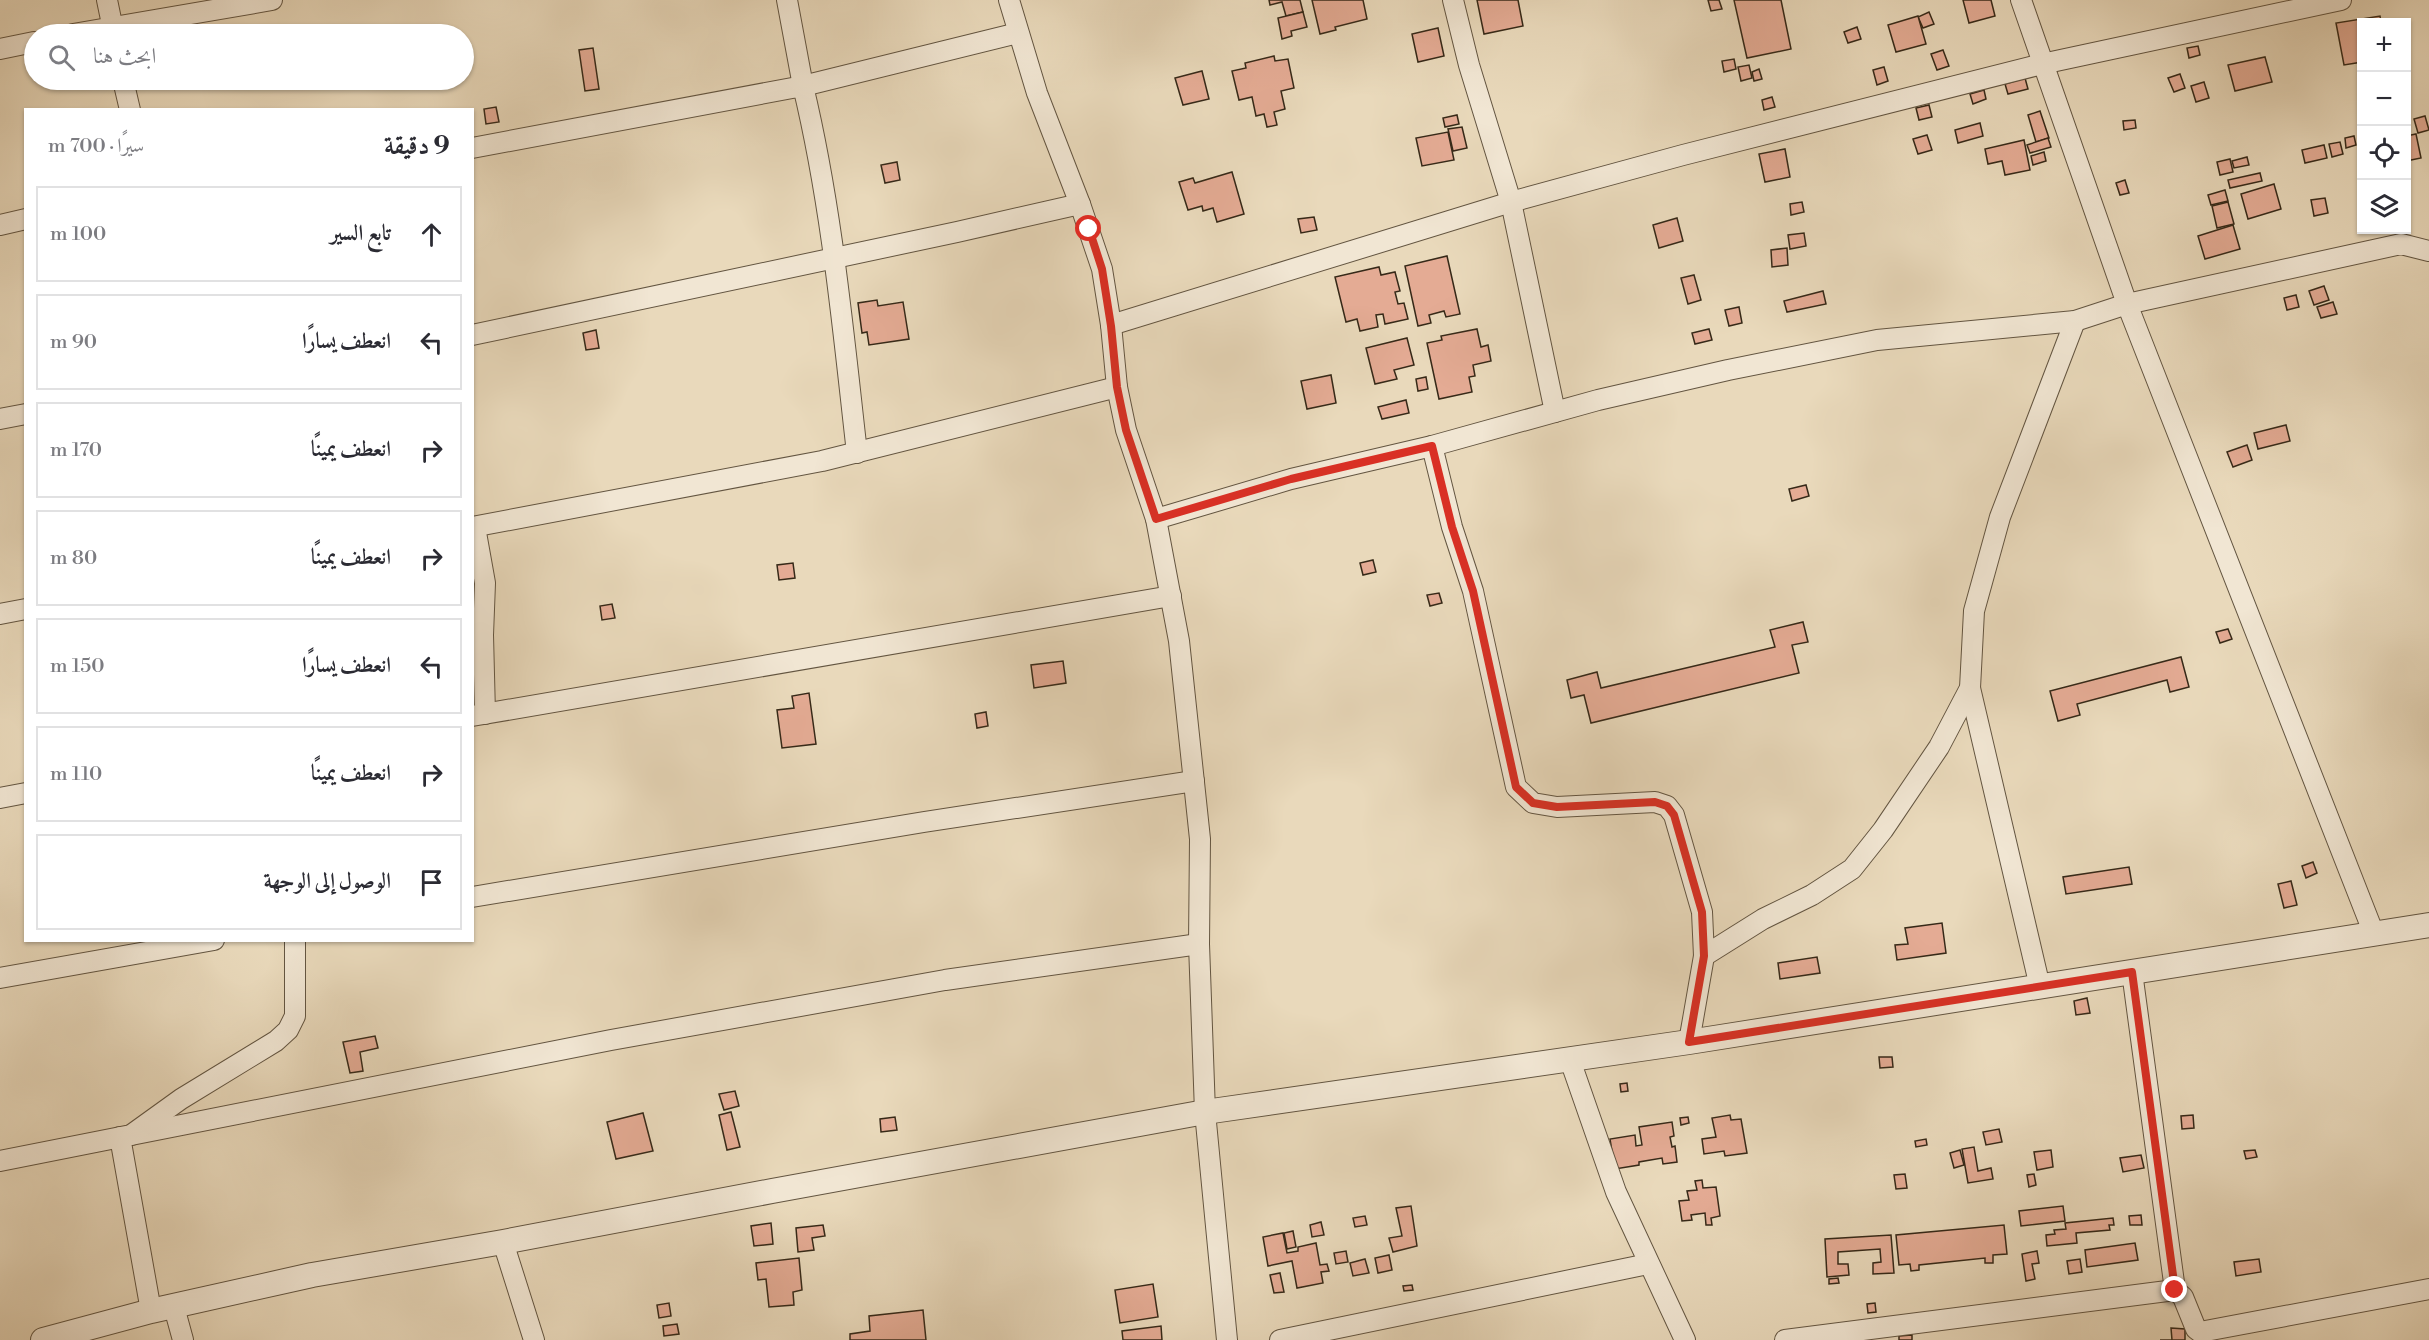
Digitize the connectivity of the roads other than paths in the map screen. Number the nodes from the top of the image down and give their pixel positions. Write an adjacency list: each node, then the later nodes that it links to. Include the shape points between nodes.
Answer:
1 (107, 0): 8 (street)
2 (272, 0): 9 (street)
3 (788, 0): 14 (street)
4 (1009, 0): 10 (street)
5 (1452, 0): 18 (street)
6 (2021, 0): 13 (street)
7 (2341, 0): 13 (street)
8 (112, 24)
9 (149, 24)
10 (1018, 33): 14 (street); 19 (street)
11 (24, 44): 12 (street)
12 (0, 49)
13 (2042, 64): 18 (street); 24 (street)
14 (803, 86): 17 (street); 23 (street, via 818,147)
15 (125, 90): 16 (street)
16 (130, 108)
17 (474, 148)
18 (1511, 202): 26 (street); 29 (street)
19 (1080, 204): 23 (street); 26 (street, via 1102,269)
20 (24, 219): 21 (street)
21 (0, 225)
22 (2429, 250): 24 (street, via 2401,244)
23 (835, 258): 27 (street); 33 (street)
24 (2127, 304): 25 (street); 46 (street)
25 (2075, 321): 29 (street, via 1877,340 1706,375); 39 (street, via 2000,517 1974,611)
26 (1111, 326): 28 (street)
27 (474, 335)
28 (1117, 387): 33 (street); 34 (street, via 1126,430)
29 (1555, 412): 32 (street)
30 (24, 414): 31 (street)
31 (0, 419)
32 (1432, 446): 34 (street, via 1291,479); 50 (street, via 1473,591 1516,787 1533,803 1557,807 1655,802 1667,806 1674,815 1702,912)
33 (857, 453): 35 (street)
34 (1156, 519): 36 (street)
35 (474, 527): 40 (street, via 485,584)
36 (1171, 596): 40 (street); 41 (street)
37 (24, 609): 38 (street)
38 (0, 614)
39 (1970, 688): 50 (street, via 1940,747 1852,870); 53 (street)
40 (479, 715)
41 (1194, 781): 44 (street); 49 (street, via 1200,839)
42 (24, 793): 43 (street)
43 (0, 798)
44 (474, 897)
45 (2429, 925): 46 (street)
46 (2374, 934): 51 (street)
47 (203, 942): 52 (street)
48 (295, 942): 57 (street, via 295,1016 288,1030)
49 (1199, 944): 56 (street); 57 (street, via 945,980 611,1040)
50 (1704, 956): 54 (street)
51 (2132, 972): 53 (street); 62 (street)
52 (0, 978)
53 (2040, 987): 54 (street)
54 (1689, 1042): 55 (street)
55 (1570, 1060): 56 (street); 60 (street, via 1616,1192)
56 (1205, 1112): 59 (street); 68 (street)
57 (126, 1136): 58 (street); 64 (street)
58 (0, 1161)
59 (503, 1242): 63 (street, via 312,1275); 67 (street)
60 (1648, 1264): 69 (street); 70 (street)
61 (2429, 1289): 62 (street, via 2200,1332 2183,1297)
62 (2175, 1290): 71 (street)
63 (174, 1307): 64 (street); 66 (street)
64 (151, 1311): 65 (street)
65 (43, 1340)
66 (183, 1340)
67 (534, 1340)
68 (1227, 1340)
69 (1280, 1340)
70 (1685, 1340)
71 (1785, 1340)

